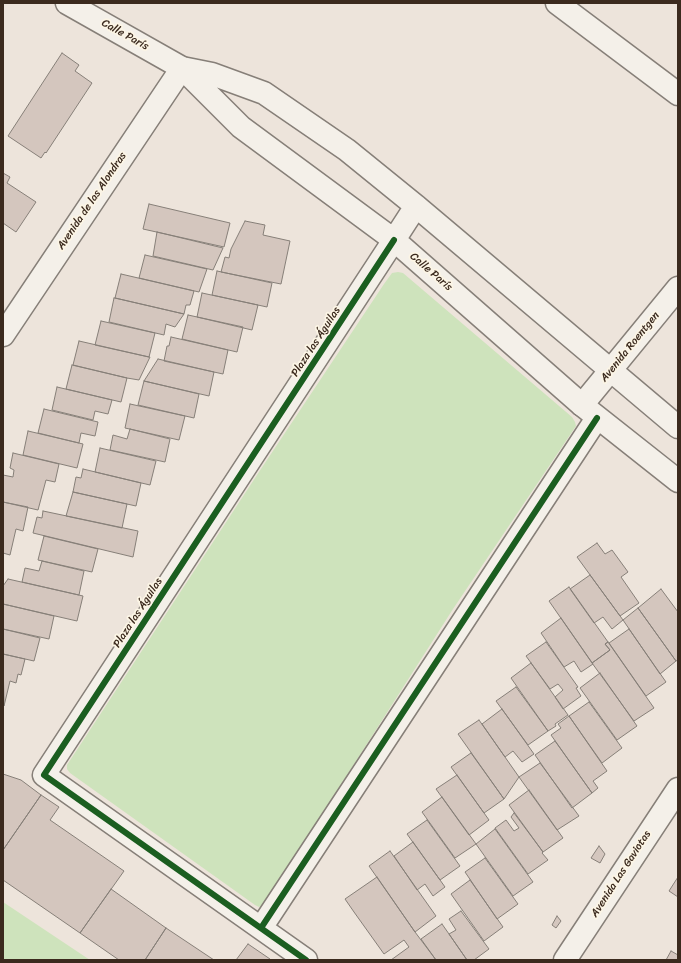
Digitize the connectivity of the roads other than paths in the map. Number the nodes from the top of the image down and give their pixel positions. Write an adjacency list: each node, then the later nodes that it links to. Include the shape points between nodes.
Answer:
1 (67, 3): 3 (street, Calle París)
2 (557, 3): 4 (street)
3 (182, 68): 5 (street, Calle París, via 212,74 264,93 348,150); 6 (street, Calle París, via 241,127); 8 (street, Avenida de las Alondras)
4 (678, 94)
5 (416, 206): 6 (street); 9 (street, Calle París)
6 (394, 240): 10 (street, Calle París); 14 (street, Plaza las Águilas, via 44,776)
7 (678, 288): 9 (street, Avenida Roentgen)
8 (3, 335)
9 (611, 369): 10 (street, Avenida Roentgen); 11 (street, Calle París)
10 (590, 412): 12 (street, Calle París); 14 (street)
11 (678, 427)
12 (678, 481)
13 (678, 789): 16 (street, Avenida Las Gaviotas)
14 (261, 928): 15 (street, Plaza las Águilas)
15 (306, 960)
16 (565, 960)

